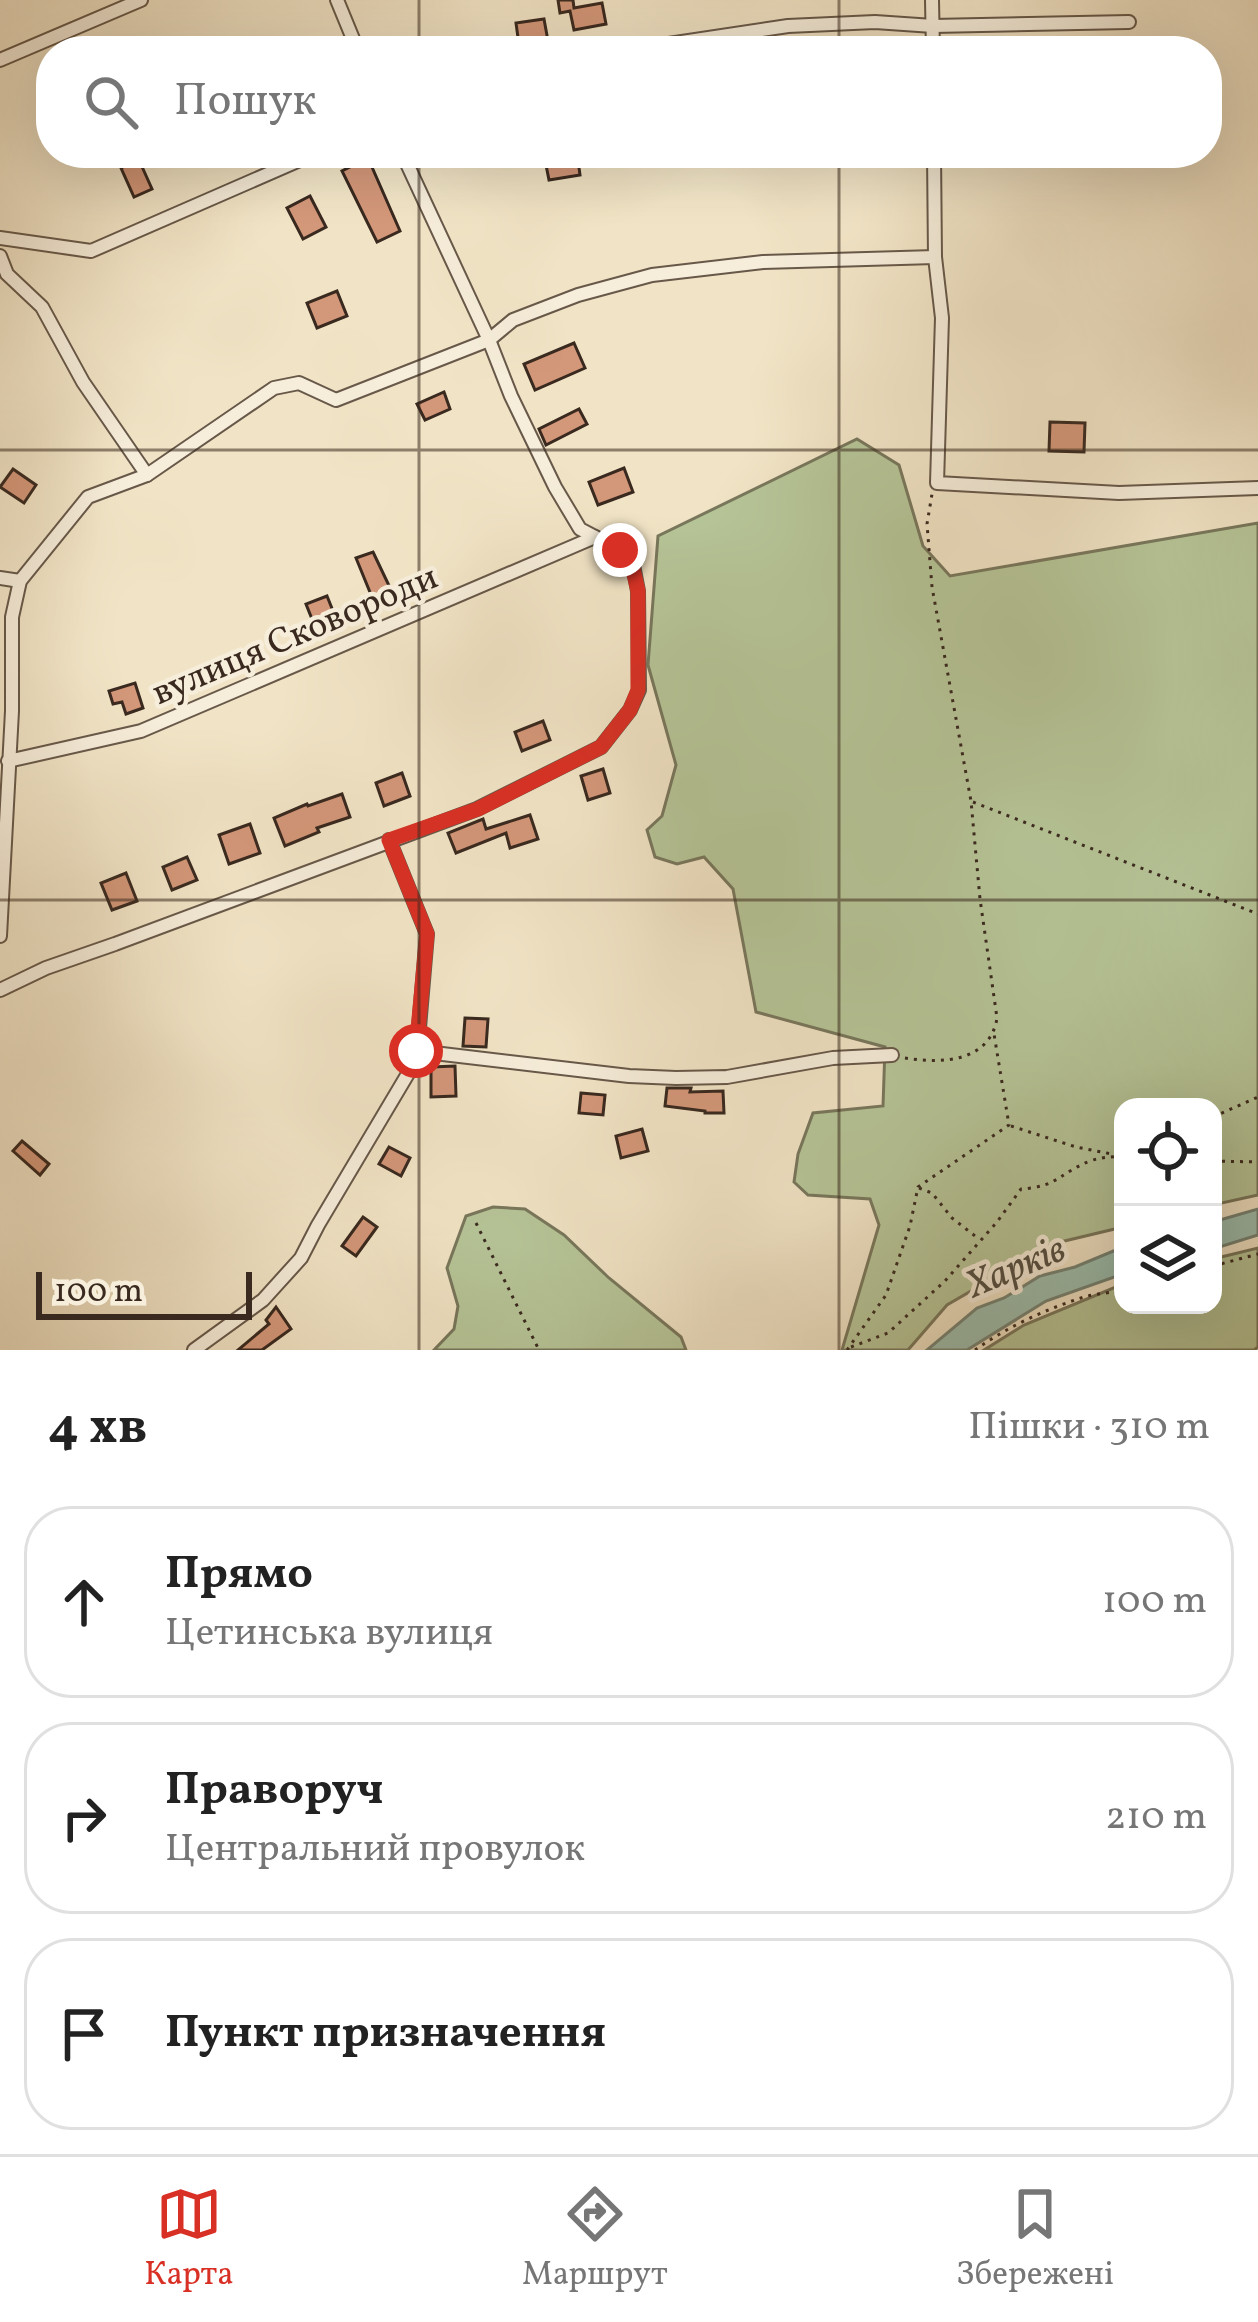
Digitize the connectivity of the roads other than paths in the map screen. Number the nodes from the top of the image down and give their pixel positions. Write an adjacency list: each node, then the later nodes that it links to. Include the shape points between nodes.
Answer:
1 (141, 0): 6 (street)
2 (337, 0): 7 (street)
3 (932, 0): 5 (street)
4 (1129, 22): 5 (street)
5 (933, 26): 8 (street, via 788,26); 9 (street)
6 (56, 36)
7 (352, 36)
8 (722, 36)
9 (933, 36)
10 (36, 45): 11 (street)
11 (0, 60)
12 (282, 168): 15 (street, via 92,251)
13 (409, 168): 18 (street)
14 (934, 168): 17 (street)
15 (0, 238)
16 (0, 256): 19 (street, via 7,274 42,307)
17 (934, 257): 18 (street, via 652,275 513,320); 20 (street, via 942,318 937,483 1119,493)
18 (489, 340): 19 (street, via 336,400 299,383 274,388); 21 (street, via 554,487 580,529)
19 (147, 475): 23 (street, via 88,497)
20 (1258, 488)
21 (596, 537): 24 (street, вулиця Сковороди, via 141,731); 25 (street, via 632,565 638,591 638,690 630,710 601,747 478,809)
22 (0, 578): 23 (street)
23 (20, 581): 24 (street)
24 (8, 761): 26 (street)
25 (389, 840): 27 (street); 28 (street, via 427,934)
26 (0, 932)
27 (0, 990)
28 (416, 1051): 29 (street, via 676,1078); 30 (street, via 301,1258 263,1300)
29 (892, 1054)
30 (194, 1350)

